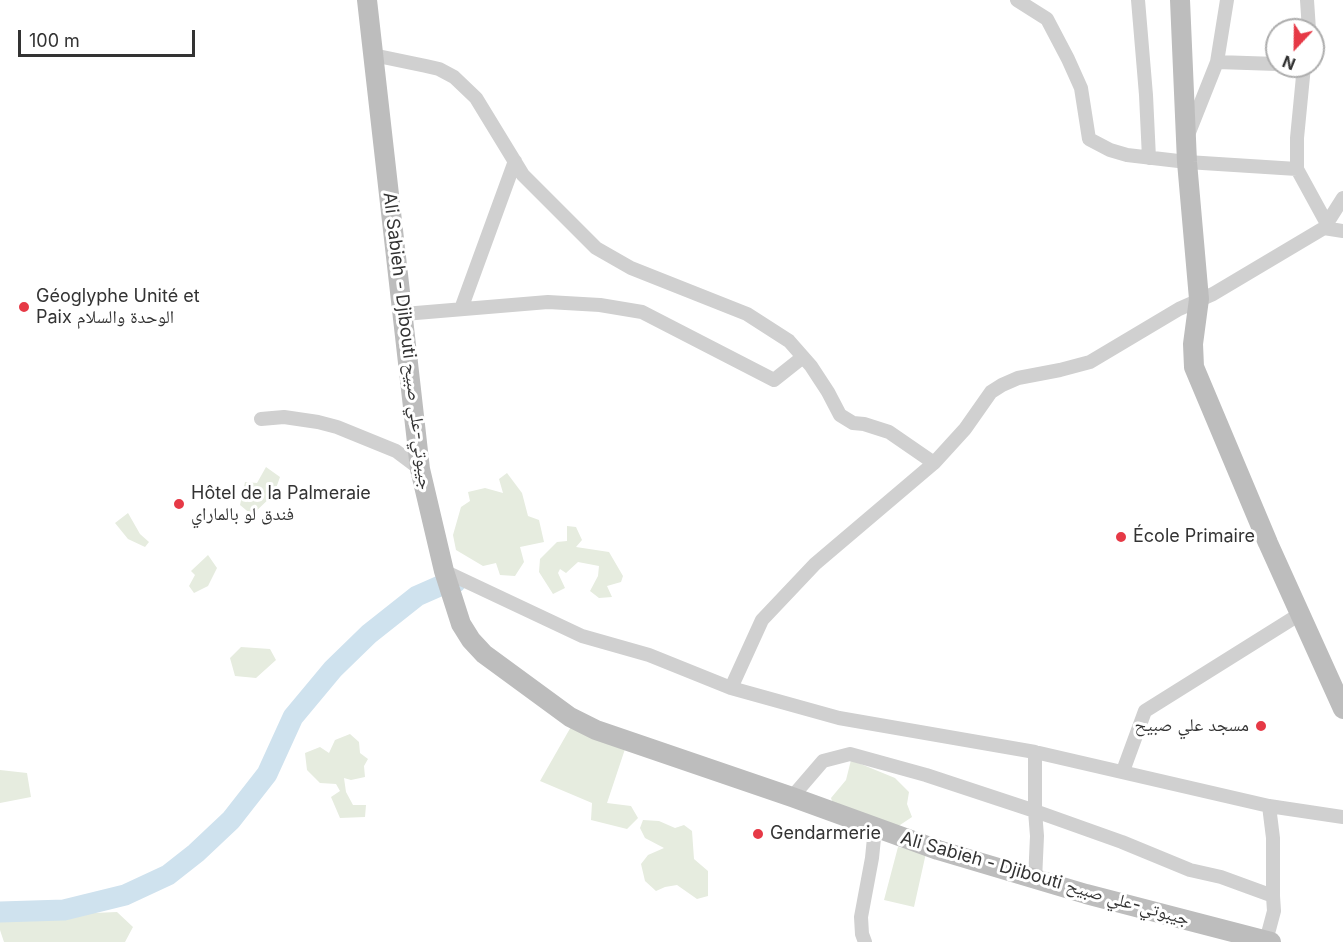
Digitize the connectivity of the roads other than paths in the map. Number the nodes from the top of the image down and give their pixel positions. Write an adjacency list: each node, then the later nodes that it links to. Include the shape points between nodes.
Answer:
1 (367, 0): 8 (main road, Ali Sabieh - Djibouti جيبوتي-علي صبيح)
2 (1017, 0): 13 (street, via 1047,19 1068,59 1081,88 1089,139 1110,150)
3 (1138, 0): 13 (street)
4 (1180, 0): 12 (main road)
5 (1227, 0): 9 (street)
6 (1307, 0): 7 (street)
7 (1308, 18)
8 (373, 55): 14 (street, via 439,69 454,77 476,98); 22 (main road, Ali Sabieh - Djibouti جيبوتي-علي صبيح)
9 (1217, 62): 10 (street); 12 (street)
10 (1265, 64)
11 (1303, 78): 16 (street)
12 (1187, 137): 15 (main road)
13 (1149, 158): 15 (street)
14 (515, 161): 21 (street); 23 (street, via 523,175 596,248 631,268 747,315 789,341)
15 (1187, 162): 16 (street); 20 (main road)
16 (1297, 169): 18 (street)
17 (1343, 198): 18 (street)
18 (1325, 225): 19 (street); 20 (street)
19 (1343, 231)
20 (1199, 299): 25 (street, via 1090,362 1002,385 991,392); 28 (main road, via 1194,367)
21 (461, 309): 22 (street); 23 (street, via 548,302 642,312 774,380)
22 (404, 314): 26 (main road, Ali Sabieh - Djibouti جيبوتي-علي صبيح)
23 (803, 357): 25 (street, via 840,415 853,423 889,432)
24 (261, 418): 26 (street, via 284,417 337,427 396,451)
25 (934, 463): 29 (street, via 815,564 762,620)
26 (420, 469): 27 (main road, Ali Sabieh - Djibouti جيبوتي-علي صبيح)
27 (444, 572): 29 (street, via 582,636 650,655); 33 (main road, Ali Sabieh - Djibouti جيبوتي-علي صبيح, via 461,624 471,640 498,666 583,724)
28 (1299, 614): 30 (main road); 32 (street, via 1145,711)
29 (731, 688): 31 (street, via 838,718)
30 (1343, 709)
31 (1035, 752): 32 (street); 35 (street)
32 (1123, 771): 34 (street)
33 (792, 797): 35 (street, via 823,761 850,754); 37 (main road, Ali Sabieh - Djibouti جيبوتي-علي صبيح)
34 (1269, 806): 36 (street); 39 (street)
35 (1035, 811): 38 (street); 39 (street, via 1190,870)
36 (1343, 818)
37 (875, 828): 38 (main road, Ali Sabieh - Djibouti جيبوتي-علي صبيح); 41 (street, via 861,917)
38 (1035, 880): 40 (main road, Ali Sabieh - Djibouti جيبوتي-علي صبيح)
39 (1273, 896): 40 (street)
40 (1268, 941)
41 (864, 942)

